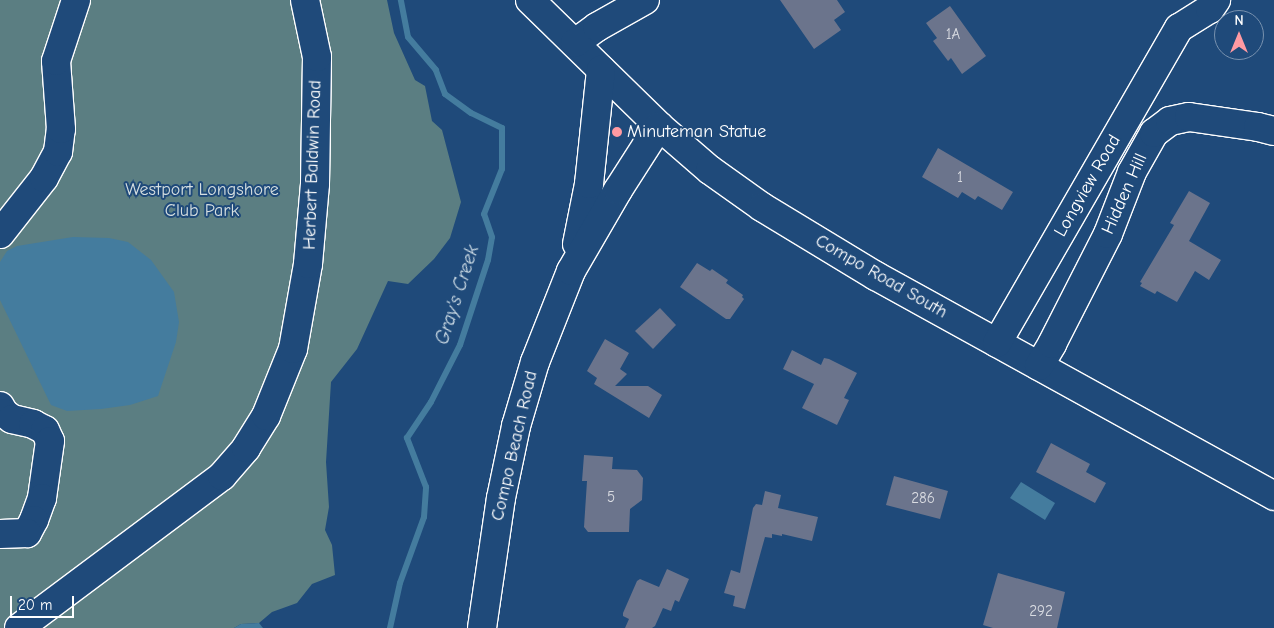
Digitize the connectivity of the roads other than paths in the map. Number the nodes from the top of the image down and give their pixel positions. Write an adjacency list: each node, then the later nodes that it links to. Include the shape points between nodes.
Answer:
1 (76, 0): 10 (street, via 56,61 61,129 58,152 33,193)
2 (305, 0): 17 (street, Herbert Baldwin Road, via 317,57 315,184 308,264 293,348 266,416 246,448 222,476)
3 (530, 0): 6 (street, Compo Road South)
4 (645, 0): 6 (street, via 597,27)
5 (1216, 0): 12 (street, Longview Road, via 1210,9 1178,28)
6 (575, 44): 7 (street, Compo Road South)
7 (601, 70): 8 (street, Compo Road South); 11 (street, Compo Beach Road, via 589,184)
8 (659, 126): 11 (street, Compo Beach Road); 12 (street, Compo Road South, via 710,170 783,221)
9 (1274, 132): 13 (street, Hidden Hill, via 1189,117 1170,121 1154,133 1132,172 1108,234)
10 (0, 234)
11 (571, 271): 18 (street, Compo Beach Road, via 535,362 516,426 501,498)
12 (997, 343): 13 (street, Compo Road South)
13 (1039, 366): 15 (street, Compo Road South)
14 (0, 406): 16 (street, via 12,419 45,430 50,441 42,498 34,520 27,533)
15 (1274, 496)
16 (0, 534)
17 (19, 628)
18 (482, 628)

